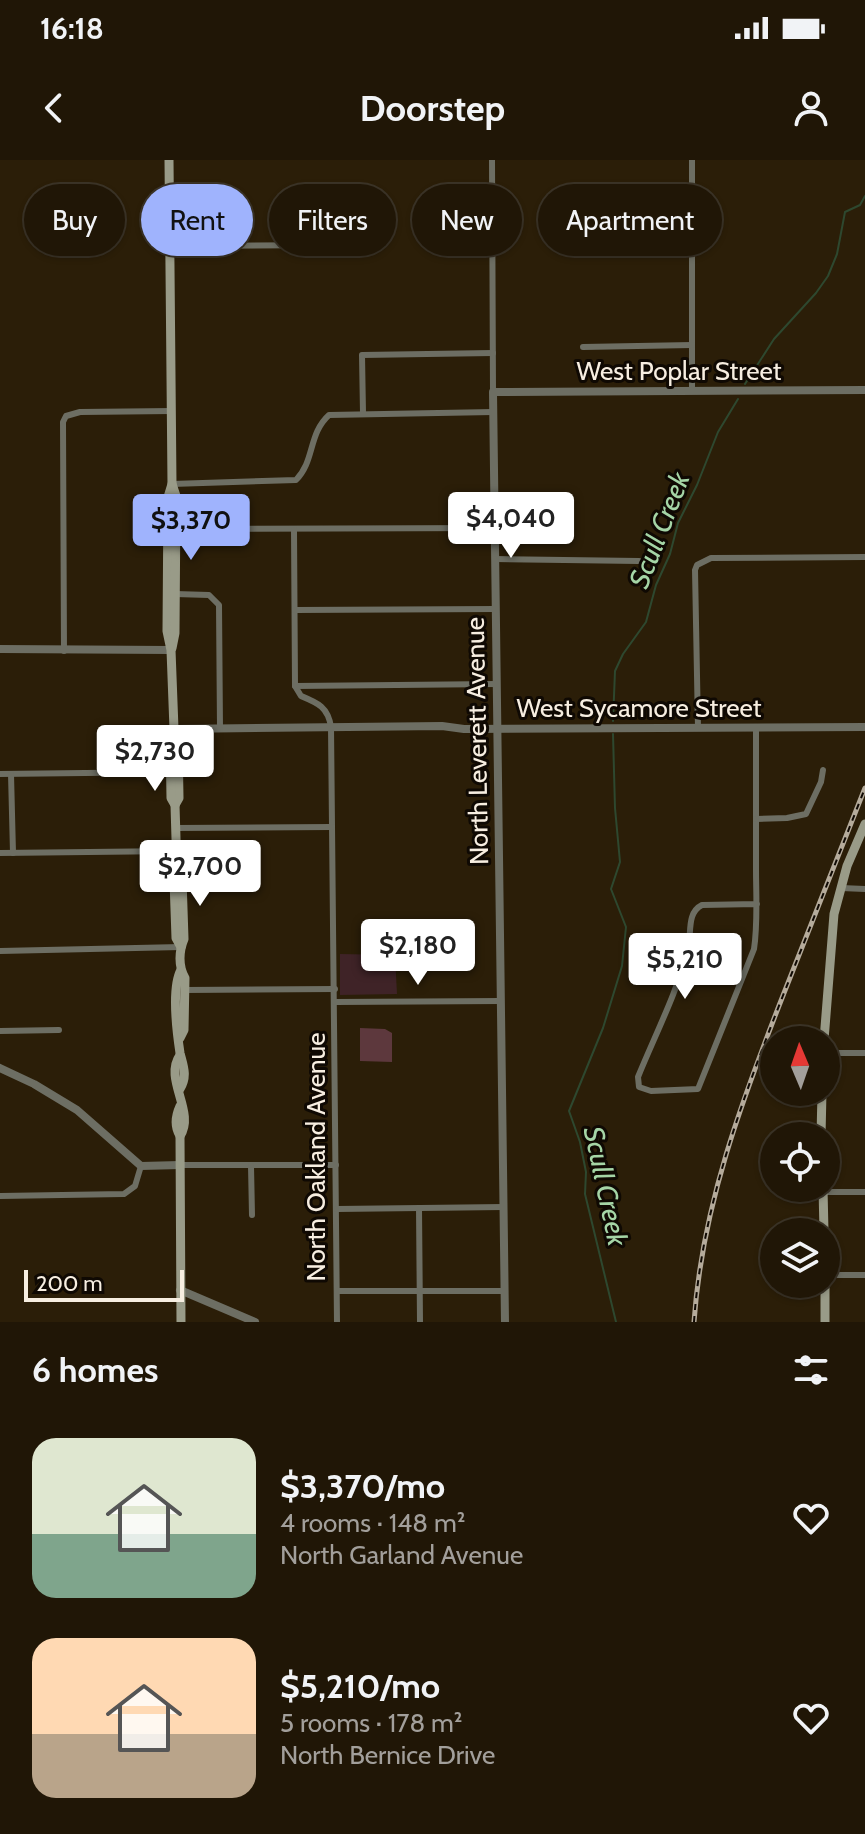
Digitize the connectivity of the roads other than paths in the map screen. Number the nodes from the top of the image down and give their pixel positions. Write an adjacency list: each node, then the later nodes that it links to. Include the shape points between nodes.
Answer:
1 (169, 160): 4 (main road)
2 (492, 160): 8 (street, North Leverett Avenue)
3 (692, 160): 6 (street)
4 (169, 184)
5 (170, 256): 12 (main road)
6 (692, 345): 7 (street); 10 (street)
7 (583, 347)
8 (493, 353): 11 (street, North Leverett Avenue); 14 (street, via 362,355)
9 (865, 390): 10 (street, West Poplar Street)
10 (692, 391): 11 (street, West Poplar Street)
11 (493, 392): 13 (street, North Leverett Avenue)
12 (172, 411): 15 (main road); 27 (street, via 80,412 63,422)
13 (493, 412): 14 (street); 16 (street, North Leverett Avenue)
14 (363, 413): 15 (street, via 329,415 319,425 305,467 290,483)
15 (172, 484): 17 (main road); 26 (main road, via 166,593)
16 (495, 528): 18 (street); 20 (street, North Leverett Avenue)
17 (175, 529): 18 (street); 22 (main road)
18 (294, 530): 24 (street)
19 (865, 557): 33 (street, via 701,561 695,570)
20 (495, 559): 21 (street); 23 (street, North Leverett Avenue)
21 (639, 561)
22 (174, 594): 26 (main road); 35 (street, via 209,595 219,605)
23 (496, 609): 24 (street); 28 (street, North Leverett Avenue)
24 (295, 610): 29 (street)
25 (0, 649): 27 (street)
26 (171, 650): 27 (street); 34 (main road)
27 (64, 651)
28 (497, 684): 29 (street); 36 (street, North Leverett Avenue)
29 (295, 686): 30 (street, via 301,696 325,708)
30 (331, 727): 35 (street, West Sycamore Street); 36 (street, West Sycamore Street); 44 (street, North Oakland Avenue)
31 (756, 727): 32 (street, West Sycamore Street); 33 (street, West Sycamore Street); 42 (street)
32 (865, 727)
33 (698, 728): 36 (street, West Sycamore Street)
34 (174, 729): 35 (street, West Sycamore Street); 38 (main road); 41 (main road, via 179,770)
35 (220, 729)
36 (498, 729): 57 (street, North Leverett Avenue)
37 (823, 770): 42 (street, via 806,814)
38 (171, 772): 40 (street); 41 (main road)
39 (0, 774): 40 (street)
40 (11, 774): 48 (street)
41 (175, 805): 45 (main road)
42 (756, 819): 51 (street)
43 (865, 824): 49 (main road)
44 (332, 827): 45 (street); 55 (street, North Oakland Avenue)
45 (176, 828): 46 (main road)
46 (177, 851): 48 (street); 52 (main road, via 176,938)
47 (0, 853): 48 (street)
48 (13, 853)
49 (840, 888): 50 (street); 59 (main road)
50 (865, 889)
51 (757, 904): 51 (street, via 695,909 688,950 638,1077 639,1087 698,1089 754,949)
52 (181, 947): 53 (street); 54 (main road)
53 (0, 951)
54 (181, 970): 56 (main road); 62 (main road, via 176,979)
55 (335, 989): 56 (street); 58 (street, North Oakland Avenue)
56 (185, 990): 62 (main road)
57 (501, 1001): 58 (street); 73 (street, North Leverett Avenue)
58 (335, 1002): 67 (street, North Oakland Avenue)
59 (825, 1026)
60 (59, 1030): 61 (street)
61 (0, 1031)
62 (180, 1038): 66 (main road)
63 (840, 1053): 64 (street)
64 (865, 1053)
65 (0, 1068): 68 (street, via 77,1110)
66 (180, 1165): 68 (street); 69 (street); 79 (main road)
67 (336, 1165): 69 (street); 75 (street, North Oakland Avenue)
68 (141, 1166): 72 (street, via 135,1186 124,1194)
69 (251, 1166): 76 (street)
70 (840, 1191): 71 (street)
71 (865, 1192)
72 (0, 1196)
73 (503, 1207): 74 (street); 82 (street, North Leverett Avenue)
74 (419, 1208): 75 (street); 81 (street)
75 (337, 1209): 80 (street, North Oakland Avenue)
76 (252, 1215)
77 (840, 1275): 78 (street)
78 (865, 1275)
79 (180, 1290): 84 (main road); 85 (street)
80 (337, 1291): 81 (street); 86 (street, North Oakland Avenue)
81 (419, 1291): 82 (street); 87 (street)
82 (504, 1291): 88 (street, North Leverett Avenue)
83 (825, 1298): 89 (main road)
84 (181, 1322)
85 (255, 1322)
86 (337, 1322)
87 (420, 1322)
88 (505, 1322)
89 (825, 1322)

